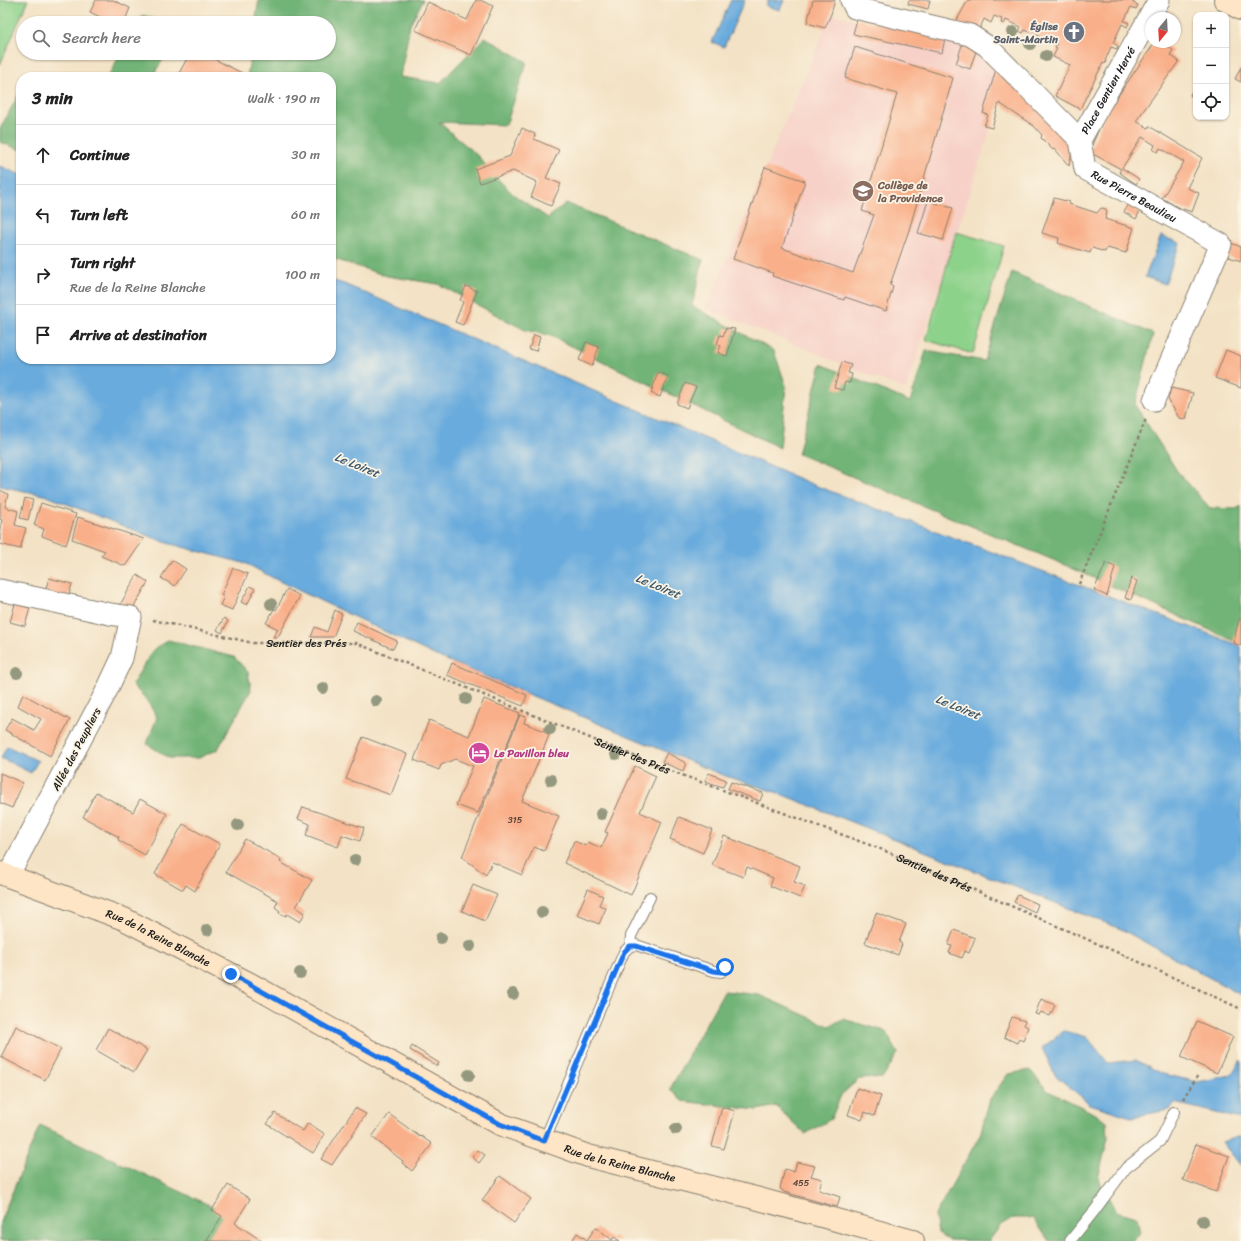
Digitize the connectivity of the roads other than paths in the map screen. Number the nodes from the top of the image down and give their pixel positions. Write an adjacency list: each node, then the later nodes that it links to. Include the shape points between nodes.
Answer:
1 (851, 0): 5 (street, via 855,8 970,35 987,46)
2 (1159, 0): 5 (street, Place Gentien Hervé)
3 (1225, 0): 4 (street)
4 (1241, 9)
5 (1080, 140): 6 (street, Rue Pierre Beaulieu, via 1085,169 1221,244)
6 (1154, 400)
7 (0, 590): 8 (street, Allée des Peupliers, via 131,617 122,658 105,694)
8 (4, 875): 13 (street, Rue de la Reine Blanche, via 124,919 252,985 500,1124)
9 (650, 897): 10 (lane, via 631,936)
10 (630, 946): 11 (lane, via 714,971 721,972); 13 (lane, via 624,952)
11 (725, 967)
12 (1174, 1112): 15 (lane, via 1160,1141 1126,1168)
13 (544, 1141): 14 (street, Rue de la Reine Blanche, via 588,1156)
14 (913, 1241)
15 (1070, 1241)

